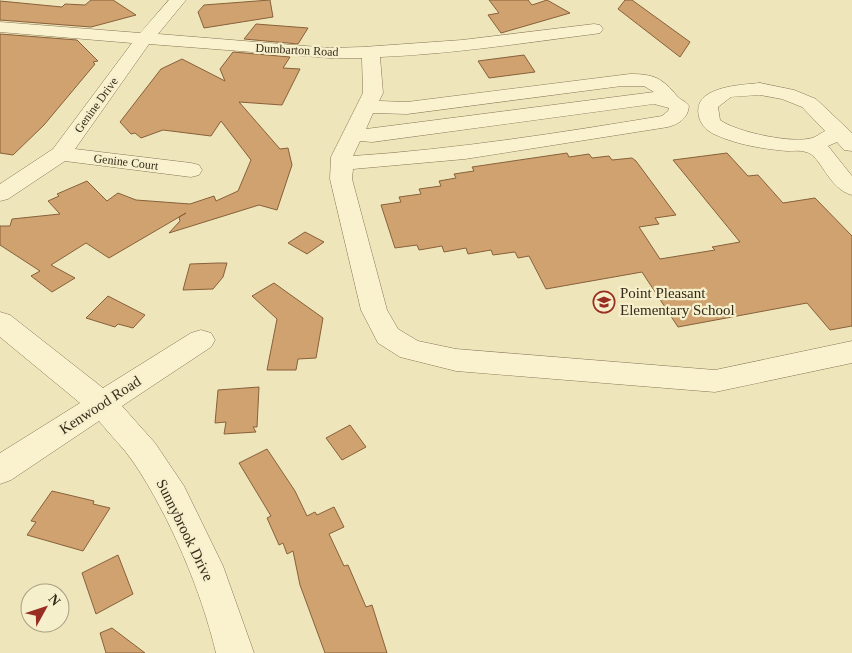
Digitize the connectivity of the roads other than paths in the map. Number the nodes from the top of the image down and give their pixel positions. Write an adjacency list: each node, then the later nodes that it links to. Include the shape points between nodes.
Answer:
1 (178, 0): 4 (street, Genine Drive)
2 (0, 27): 4 (street, Dumbarton Road)
3 (594, 29): 5 (street, Dumbarton Road, via 416,51)
4 (143, 40): 5 (street, Dumbarton Road); 13 (street, Genine Drive)
5 (371, 53): 8 (street, via 373,92)
6 (488, 97): 7 (street, via 641,80 657,84); 8 (street, via 407,108); 9 (street)
7 (670, 101): 9 (street, via 654,98); 14 (street, via 678,106 678,112 668,121 418,158)
8 (365, 107): 10 (street)
9 (498, 120): 10 (street, via 372,136)
10 (353, 134): 14 (street)
11 (845, 139): 12 (street); 12 (street, via 809,104 787,94 760,89 726,92 708,105 708,116 716,126 741,137 776,144)
12 (811, 145): 16 (street, via 821,151 837,174)
13 (61, 154): 15 (street, Genine Court); 17 (street, Genine Drive)
14 (342, 163): 20 (street, via 340,179 374,310 388,336 410,350 456,360 715,381)
15 (191, 170)
16 (852, 188)
17 (0, 194)
18 (0, 322): 21 (street, Sunnybrook Drive)
19 (201, 340): 21 (street, Kenwood Road)
20 (852, 352)
21 (102, 404): 22 (street, Kenwood Road); 23 (street, Sunnybrook Drive, via 144,452 172,496 205,566)
22 (0, 470)
23 (235, 653)

